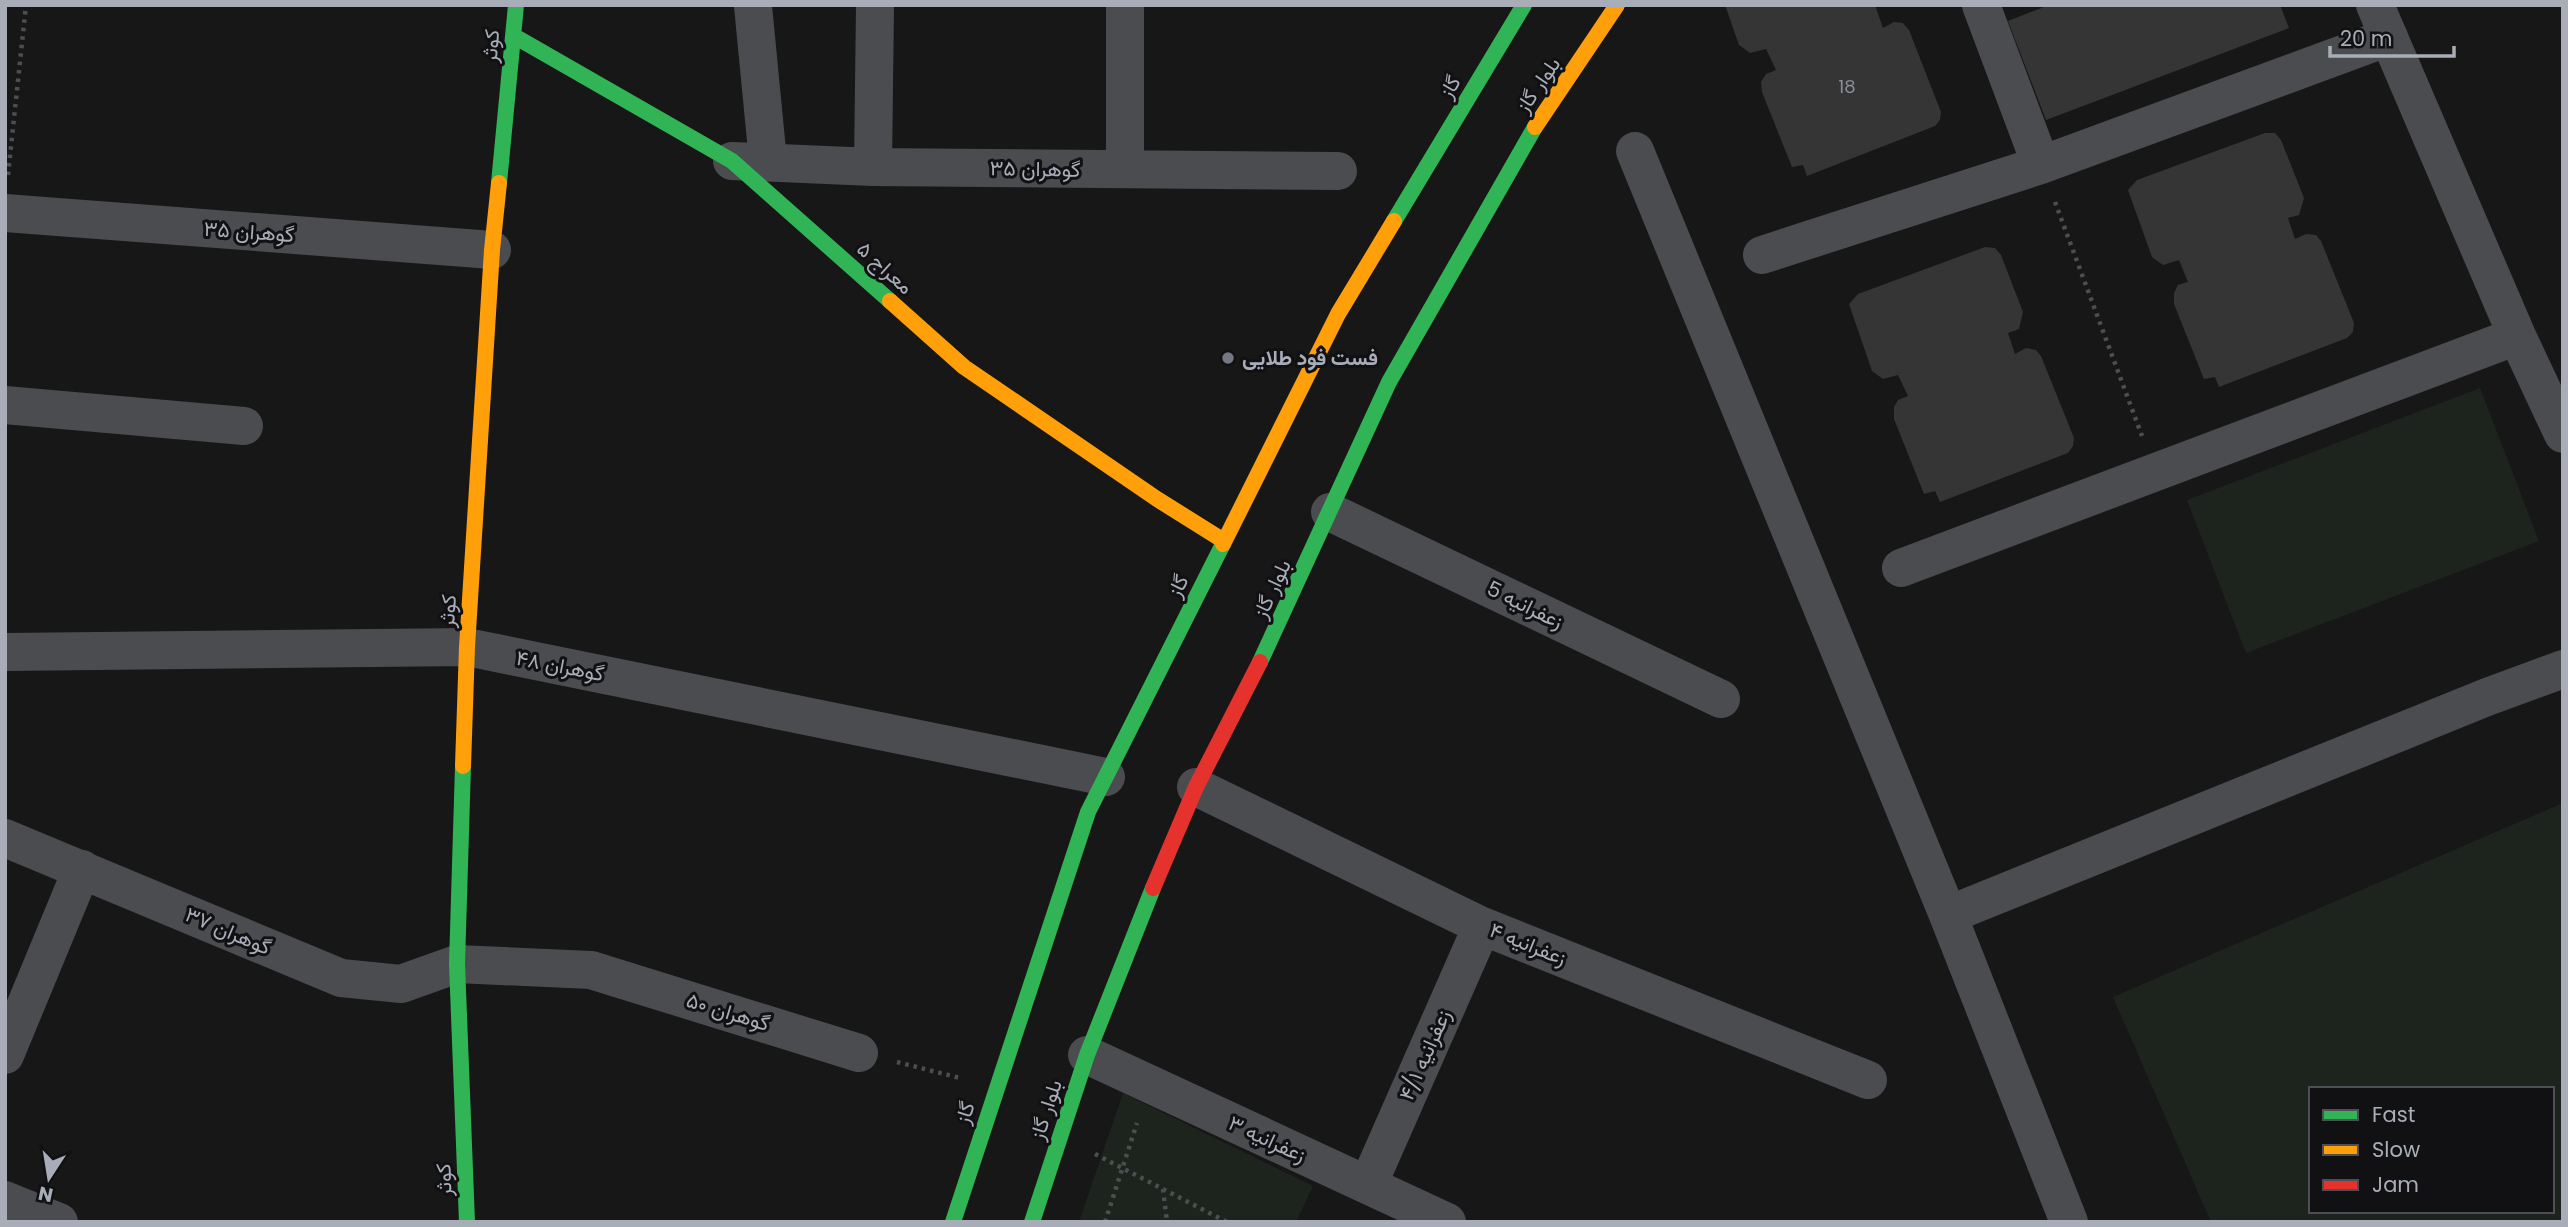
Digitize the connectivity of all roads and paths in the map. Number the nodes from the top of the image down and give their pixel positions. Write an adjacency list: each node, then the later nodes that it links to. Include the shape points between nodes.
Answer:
1 (26, 5): 17 (path)
2 (516, 5): 10 (main road, کوثر)
3 (875, 5): 14 (street)
4 (1125, 5): 15 (street)
5 (1524, 5): 26 (main road, گاز, via 1338,314)
6 (1617, 5): 25 (main road, بلوار گاز, via 1533,130 1389,382)
7 (1981, 5): 13 (street)
8 (753, 6): 12 (street)
9 (2382, 21): 13 (street); 20 (street)
10 (514, 36): 12 (main road, معراج ۵); 18 (main road, کوثر)
11 (1634, 151): 36 (street)
12 (750, 161): 14 (street, گوهران ۳۵); 26 (main road, معراج ۵, via 964,367)
13 (2041, 165): 19 (street); 24 (path)
14 (873, 167): 15 (street, گوهران ۳۵)
15 (1125, 169): 16 (street, گوهران ۳۵)
16 (1338, 171)
17 (7, 196): 18 (street, گوهران ۳۵)
18 (492, 250): 28 (main road, کوثر)
19 (1762, 255)
20 (2517, 336): 23 (street); 24 (street)
21 (5, 405): 22 (street)
22 (244, 426)
23 (2563, 434)
24 (2156, 473): 27 (street)
25 (1330, 512): 31 (street, 5 زعفرانیه); 33 (main road, بلوار گاز)
26 (1224, 541): 32 (main road, گاز)
27 (1901, 568)
28 (467, 647): 29 (street, گوهران ۴۸); 32 (street, گوهران ۴۸); 38 (main road, کوثر)
29 (5, 652)
30 (2563, 669): 36 (street)
31 (1721, 699)
32 (1106, 777): 44 (main road, گاز, via 1088,812)
33 (1196, 787): 37 (street, زعفرانیه ۴); 41 (main road, بلوار گاز)
34 (5, 838): 35 (street, گوهران ۳۷)
35 (82, 869): 38 (street, گوهران ۳۷, via 341,978 401,984); 40 (street)
36 (1948, 915): 58 (street)
37 (1482, 926): 42 (street, زعفرانیه ۴); 47 (street, زعفرانیه ۴/۱)
38 (457, 964): 39 (street, گوهران ۵۰, via 591,970); 52 (main road, کوثر)
39 (859, 1052): 44 (path)
40 (5, 1055)
41 (1087, 1055): 43 (street, زعفرانیه ۳); 45 (main road, بلوار گاز)
42 (1868, 1080)
43 (1150, 1085): 46 (path); 47 (street, زعفرانیه ۳)
44 (996, 1087): 53 (main road, گاز)
45 (1060, 1136): 46 (path); 54 (main road, بلوار گاز)
46 (1122, 1169): 48 (path); 50 (path)
47 (1368, 1185): 57 (street, زعفرانیه ۳)
48 (1163, 1189): 55 (path); 56 (path)
49 (5, 1200): 51 (street)
50 (1105, 1221)
51 (59, 1222)
52 (467, 1222)
53 (953, 1222)
54 (1032, 1222)
55 (1167, 1222)
56 (1227, 1222)
57 (1447, 1222)
58 (2069, 1222)

